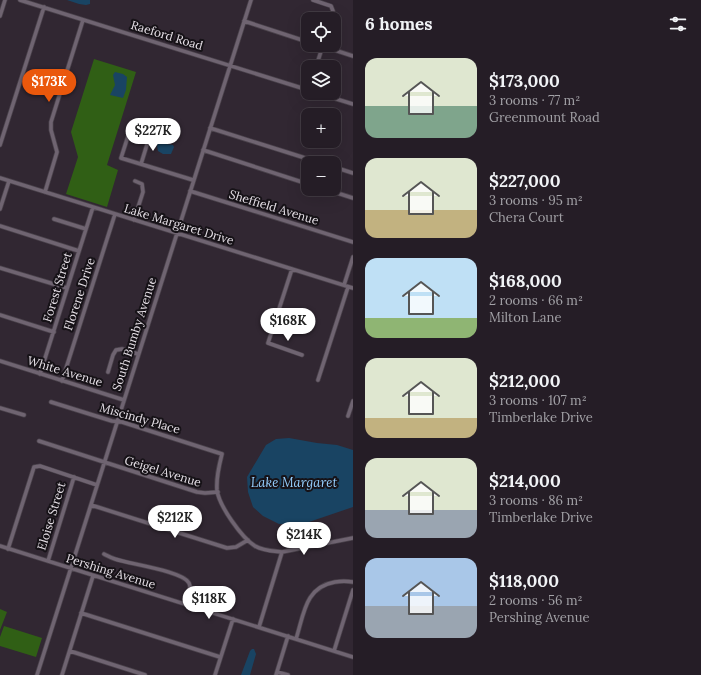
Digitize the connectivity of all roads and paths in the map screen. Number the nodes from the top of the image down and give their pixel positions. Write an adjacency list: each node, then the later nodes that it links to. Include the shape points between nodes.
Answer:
1 (5, 0): 7 (street)
2 (20, 0): 5 (street, Raeford Road)
3 (250, 0): 9 (street, South Bumby Avenue)
4 (313, 0): 6 (street, via 329,5)
5 (44, 7): 8 (street, Raeford Road); 20 (street)
6 (333, 12)
7 (0, 16)
8 (83, 20): 13 (street, Raeford Road); 32 (street, via 51,122 57,152)
9 (244, 21): 10 (street); 13 (street, South Bumby Avenue)
10 (301, 40)
11 (341, 52): 12 (street)
12 (353, 56)
13 (229, 66): 14 (street, Raeford Road); 17 (street, South Bumby Avenue)
14 (301, 88)
15 (340, 100): 16 (street)
16 (353, 104)
17 (210, 128): 21 (street, South Bumby Avenue); 22 (street)
18 (130, 130): 23 (street, via 121,158)
19 (150, 135): 23 (street)
20 (0, 146)
21 (203, 150): 27 (street, South Bumby Avenue); 30 (street)
22 (301, 157)
23 (141, 164): 27 (street)
24 (341, 169): 25 (street)
25 (353, 173)
26 (0, 178): 28 (street, Lake Margaret Drive)
27 (193, 180): 31 (street, South Bumby Avenue)
28 (9, 181): 32 (street, Lake Margaret Drive); 36 (street)
29 (135, 181): 39 (street, via 142,184 143,192)
30 (301, 182)
31 (190, 191): 42 (street, South Bumby Avenue); 43 (street, Sheffield Avenue)
32 (45, 192): 35 (street, Lake Margaret Drive)
33 (341, 194): 34 (street)
34 (353, 198)
35 (93, 207): 37 (street, Lake Margaret Drive); 41 (street, Forest Street)
36 (0, 209)
37 (115, 214): 39 (street, Lake Margaret Drive); 59 (street, Florene Drive)
38 (54, 219): 41 (street)
39 (134, 220): 42 (street, Lake Margaret Drive)
40 (0, 226): 44 (street)
41 (86, 229): 44 (street, Forest Street)
42 (177, 233): 47 (street, Lake Margaret Drive); 53 (street, South Bumby Avenue)
43 (353, 242)
44 (79, 251): 49 (street, Forest Street)
45 (353, 257): 48 (street)
46 (0, 268): 49 (street)
47 (292, 269): 48 (street, Lake Margaret Drive); 54 (street, via 268,344)
48 (346, 286): 50 (street, Lake Margaret Drive); 58 (street)
49 (67, 288): 52 (street, Forest Street)
50 (353, 288)
51 (0, 314): 52 (street)
52 (54, 332): 57 (street, Forest Street)
53 (138, 354): 56 (street, via 116,350); 60 (street, South Bumby Avenue)
54 (302, 355)
55 (0, 361): 57 (street, White Avenue)
56 (108, 372)
57 (40, 374): 59 (street, White Avenue)
58 (318, 380)
59 (62, 381): 60 (street, White Avenue)
60 (124, 400): 66 (street, South Bumby Avenue)
61 (353, 401): 65 (street)
62 (51, 402): 66 (street, Miscindy Place)
63 (0, 408): 64 (street)
64 (24, 415)
65 (348, 416)
66 (117, 422): 68 (street, South Bumby Avenue); 71 (street, Miscindy Place, via 222,454 217,473)
67 (39, 441): 68 (street, Geigel Avenue)
68 (104, 463): 70 (street, South Bumby Avenue); 71 (street, Geigel Avenue, via 197,492)
69 (74, 477): 70 (street); 76 (street, via 40,466 33,468); 79 (street, Eloise Street)
70 (97, 485): 72 (street, South Bumby Avenue)
71 (218, 492): 74 (street, via 224,510)
72 (91, 505): 74 (street, via 227,548 236,547); 80 (street, South Bumby Avenue)
73 (353, 538): 77 (street)
74 (248, 540): 77 (street, via 261,549)
75 (0, 546): 76 (street, Pershing Avenue)
76 (8, 549): 79 (street, Pershing Avenue)
77 (282, 552): 87 (street)
78 (104, 554): 84 (street, via 184,578 190,586)
79 (48, 561): 80 (street, Pershing Avenue)
80 (70, 568): 81 (street, Pershing Avenue); 95 (street, South Bumby Avenue)
81 (93, 576): 84 (street, Pershing Avenue); 85 (street)
82 (353, 582): 89 (street, via 329,583 315,590 309,599)
83 (353, 590): 91 (street)
84 (186, 605): 86 (street, Pershing Avenue)
85 (81, 614): 90 (street); 92 (street)
86 (233, 619): 87 (street, Pershing Avenue); 92 (street)
87 (258, 627): 88 (street, Pershing Avenue)
88 (288, 636): 89 (street, Pershing Avenue); 94 (street)
89 (296, 639): 91 (street, Pershing Avenue)
90 (70, 651): 96 (street); 97 (street)
91 (334, 651): 93 (street, Pershing Avenue)
92 (220, 657): 98 (street)
93 (353, 657)
94 (276, 673): 99 (street)
95 (37, 675)
96 (62, 675)
97 (145, 675)
98 (215, 675)
99 (288, 675)

